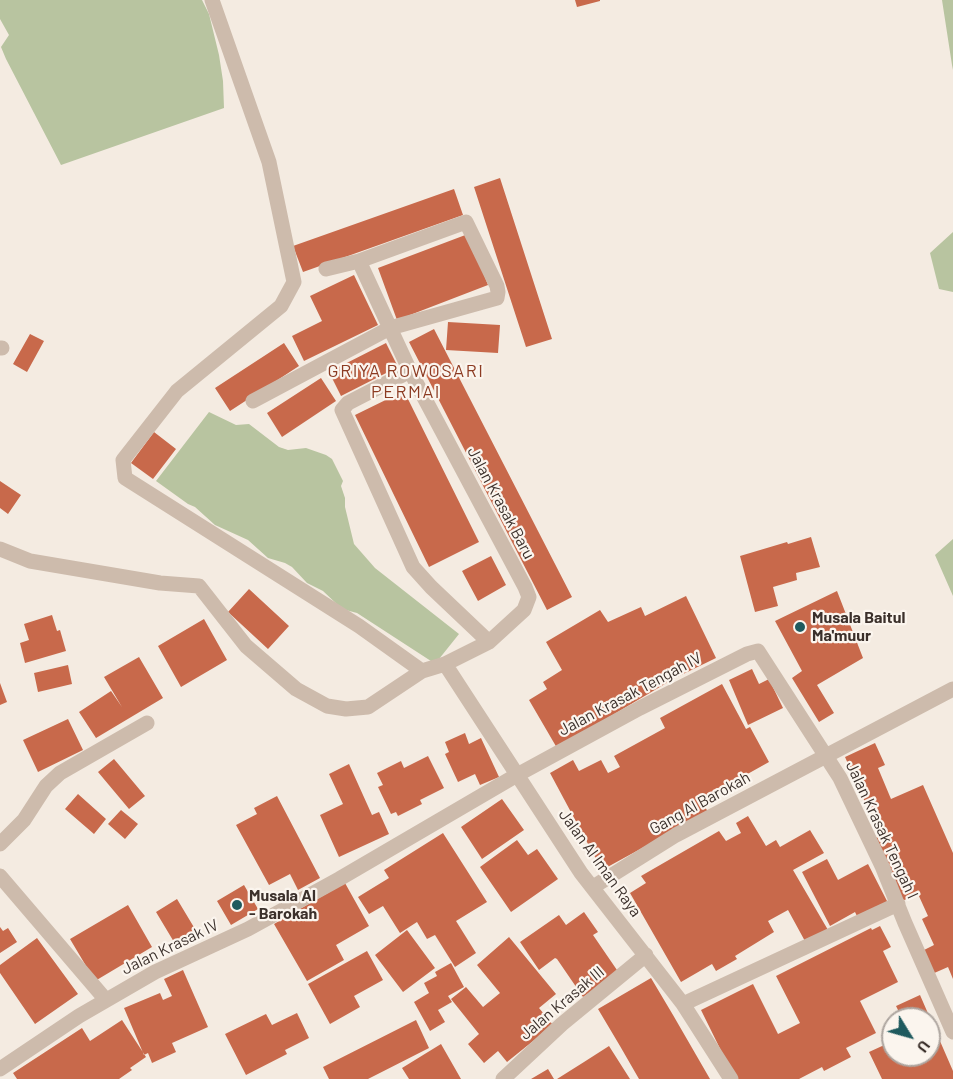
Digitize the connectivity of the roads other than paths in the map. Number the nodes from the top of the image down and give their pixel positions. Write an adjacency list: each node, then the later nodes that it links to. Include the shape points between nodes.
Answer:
1 (212, 0): 11 (street, via 269,162 294,282 281,306 177,391 123,460 125,478 359,626)
2 (359, 261): 3 (street); 4 (street, Jalan Krasak Baru); 4 (street, via 466,222 497,286 498,296 494,300)
3 (326, 269)
4 (390, 328): 5 (street, Jalan Krasak Baru); 6 (street)
5 (410, 371): 8 (street, Jalan Krasak Baru, via 529,597 524,610); 8 (street, via 342,410 413,567)
6 (253, 401)
7 (0, 549): 11 (street, Jalan Krasak Baru, via 30,561 160,584 199,586 246,646 296,689 327,706 368,707)
8 (489, 642): 10 (street, Jalan Krasak Baru)
9 (761, 653): 14 (street, Jalan Krasak Tengah I); 15 (street, Jalan Krasak Tengah IV, via 747,654)
10 (445, 664): 11 (street, Jalan Krasak Baru); 15 (street, Jalan Al Iman Raya)
11 (422, 671)
12 (953, 689): 14 (street, Gang Al Barokah)
13 (147, 723): 16 (street, via 60,772 24,820)
14 (826, 755): 18 (street, Gang Al Barokah, via 676,835); 19 (street, Jalan Krasak Tengah I)
15 (517, 775): 18 (street, Jalan Al Iman Raya); 21 (street, Jalan Krasak IV, via 248,929 155,972)
16 (0, 844)
17 (0, 876): 21 (street)
18 (593, 887): 20 (street, Jalan Al Iman Raya)
19 (898, 904): 22 (street); 23 (street, Jalan Krasak Tengah I)
20 (646, 955): 22 (street, Jalan Al Iman Raya); 25 (street, Jalan Krasak III)
21 (106, 1000): 24 (street, Jalan Krasak IV)
22 (683, 1004): 26 (street, Jalan Al Iman Raya)
23 (953, 1032)
24 (0, 1069)
25 (503, 1079)
26 (731, 1079)

